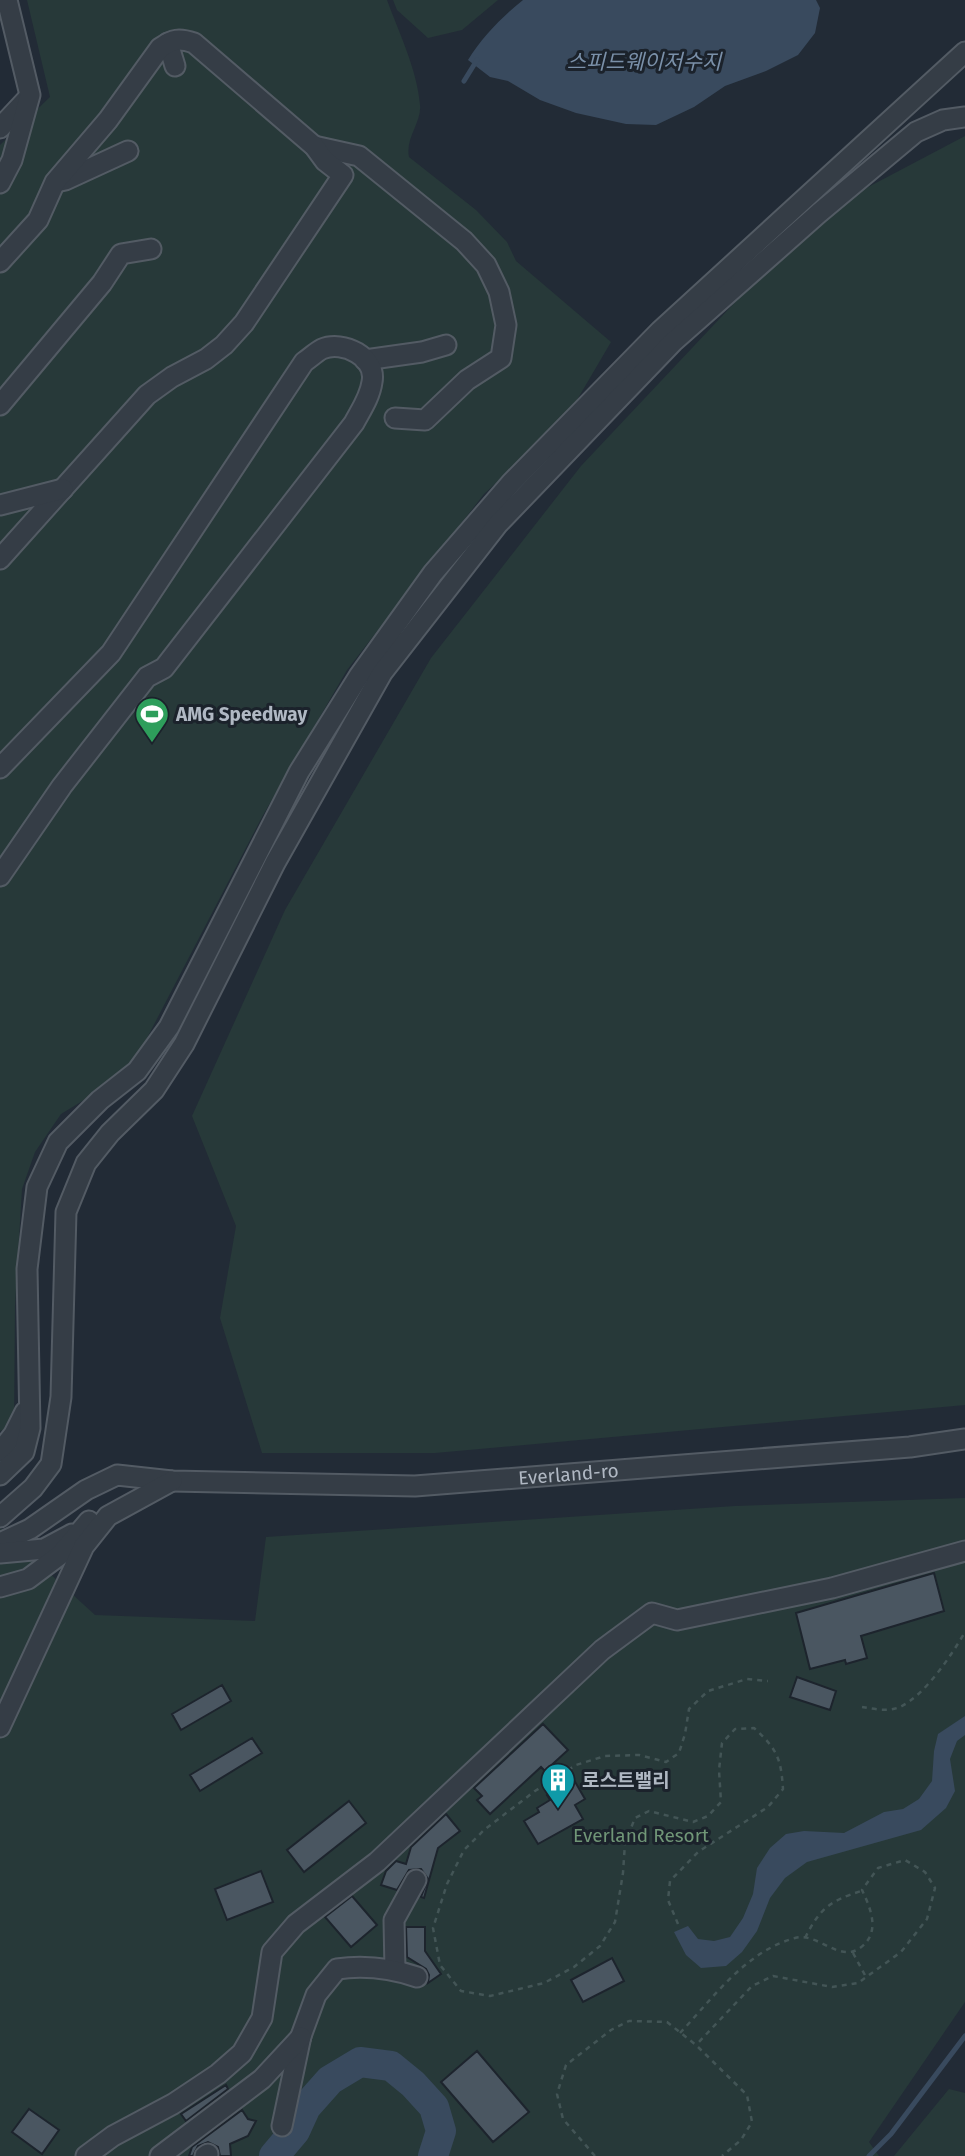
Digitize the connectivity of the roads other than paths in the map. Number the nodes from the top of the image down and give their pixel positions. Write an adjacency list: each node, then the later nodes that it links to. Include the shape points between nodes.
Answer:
1 (7, 0): 5 (street)
2 (168, 43): 4 (street); 8 (street, via 181,38 194,43); 10 (street)
3 (965, 52): 23 (street, via 660,331 511,483 433,573 359,676 299,772 169,1027 137,1071 58,1142 37,1187 27,1269)
4 (175, 66)
5 (30, 95): 7 (street); 11 (street, via 12,160)
6 (965, 117): 29 (street, via 943,120 916,132 673,342 498,524 382,673 275,863 184,1044 155,1090 86,1163 66,1212 61,1397 51,1464 33,1488)
7 (0, 128)
8 (314, 146): 17 (street, via 359,156 464,241 486,265 499,292 506,325 501,358 467,380 425,420); 18 (street, via 343,175 244,323 206,359 147,396)
9 (128, 151): 10 (street)
10 (55, 182): 13 (street, via 38,220)
11 (0, 183)
12 (151, 249): 16 (street, via 121,254 102,284)
13 (0, 262)
14 (446, 345): 15 (street)
15 (365, 360): 21 (street, via 344,346 323,348 304,362 111,653); 22 (street, via 373,380 354,423 164,668 147,677 62,786)
16 (0, 405)
17 (395, 418)
18 (64, 489): 19 (street); 20 (street)
19 (0, 505)
20 (0, 559)
21 (0, 768)
22 (0, 876)
23 (28, 1405): 25 (street); 26 (street, via 30,1428 24,1452)
24 (965, 1439): 27 (street, Everland-ro, via 415,1486)
25 (0, 1452)
26 (0, 1475)
27 (172, 1481): 28 (street); 30 (street, via 133,1488 103,1505); 31 (street, via 117,1475)
28 (108, 1516): 30 (street); 35 (street, via 84,1546)
29 (0, 1517)
30 (82, 1529): 33 (street, via 44,1549); 34 (street, via 60,1555 28,1579)
31 (0, 1543)
32 (965, 1551): 41 (street, via 832,1588 677,1620 652,1613 602,1650 377,1862 296,1924 272,1952 262,2018 242,2053 173,2104)
33 (0, 1553)
34 (0, 1587)
35 (0, 1727)
36 (416, 1880): 37 (street, via 394,1920)
37 (395, 1970): 38 (street); 39 (street, via 337,1969 316,1995)
38 (417, 1977)
39 (301, 2036): 40 (street); 42 (street, via 262,2079)
40 (282, 2126)
41 (86, 2156)
42 (160, 2156)

